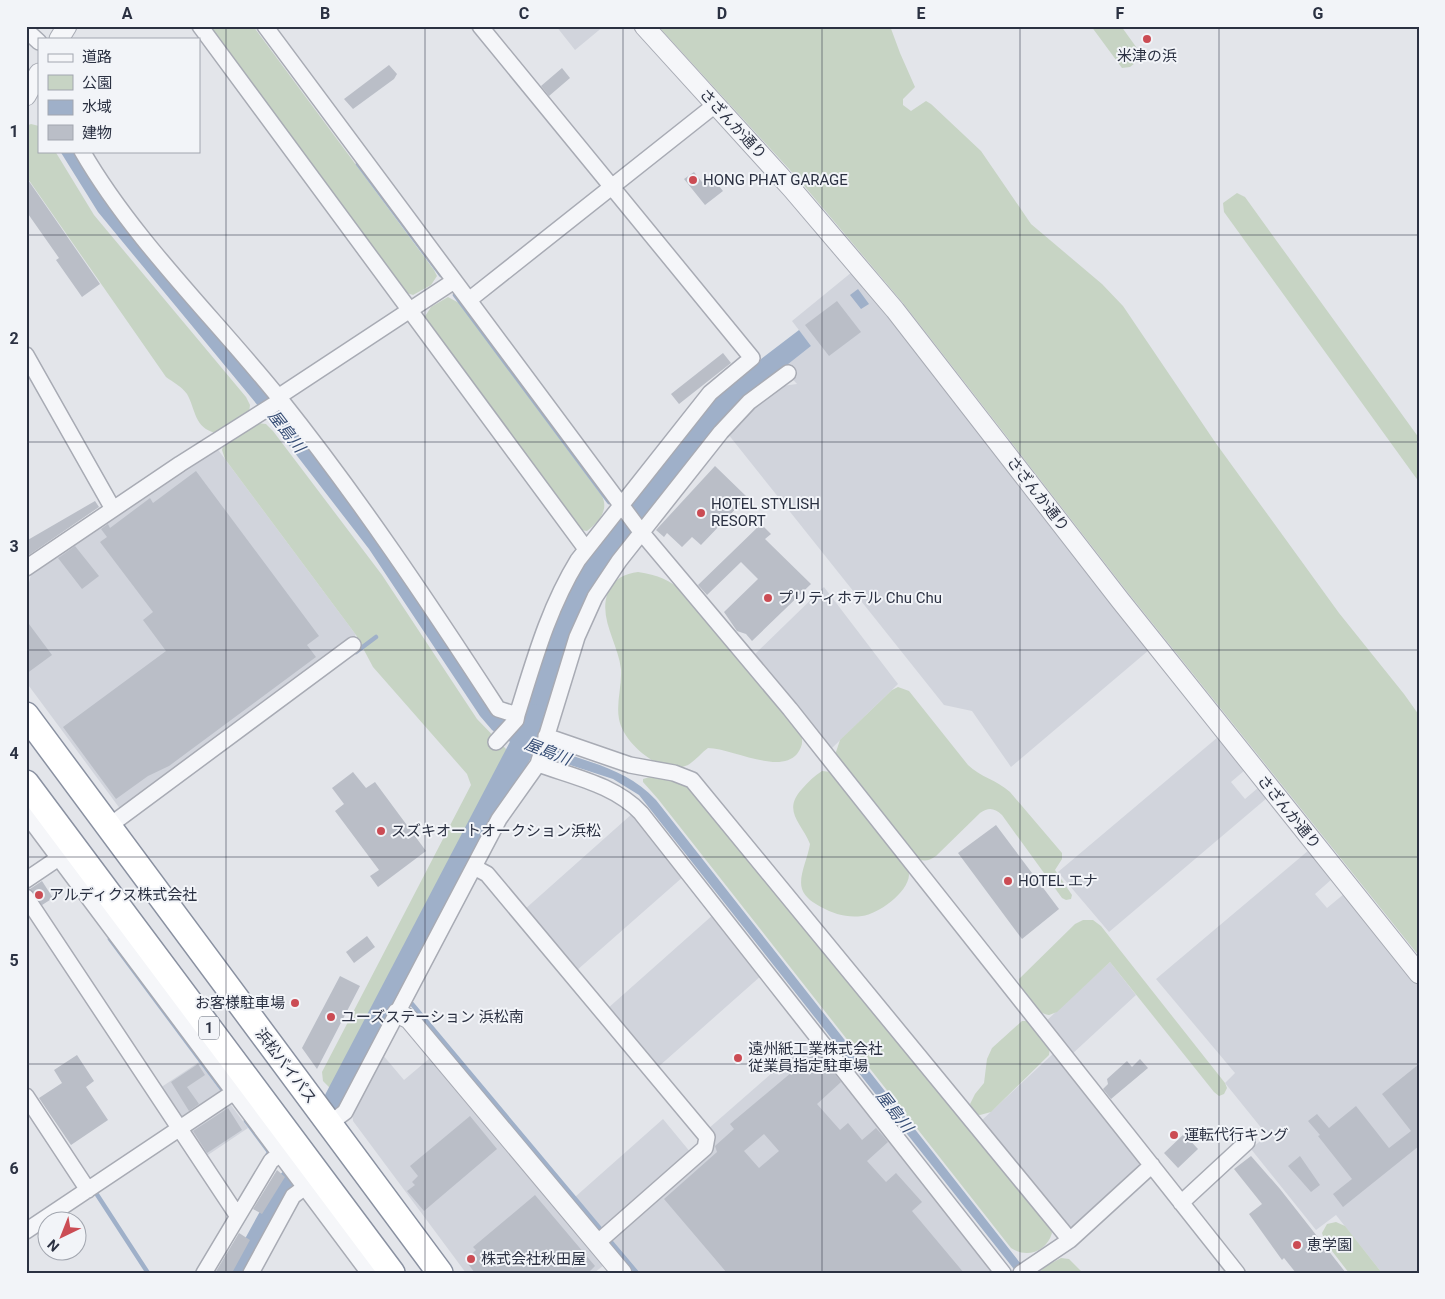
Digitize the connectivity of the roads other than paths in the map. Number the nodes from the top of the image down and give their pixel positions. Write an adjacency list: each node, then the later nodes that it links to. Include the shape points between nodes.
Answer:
1 (67, 26): 7 (street)
2 (200, 26): 16 (street)
3 (265, 26): 14 (street)
4 (480, 26): 13 (street)
5 (644, 26): 11 (street, さざんか通り)
6 (26, 30): 8 (street)
7 (60, 38)
8 (38, 41)
9 (38, 74): 10 (street)
10 (27, 95)
11 (715, 105): 13 (street); 38 (street, さざんか通り, via 798,195 895,310 1120,600)
12 (83, 152): 19 (street, via 123,213)
13 (612, 187): 15 (street); 20 (street, via 752,358 710,393)
14 (454, 281): 15 (street); 16 (street)
15 (469, 300): 20 (street)
16 (410, 310): 19 (street); 23 (street)
17 (26, 355): 21 (street)
18 (788, 373): 22 (street, via 735,416)
19 (279, 399): 21 (street); 27 (street, via 384,536 498,709)
20 (622, 507): 22 (street); 23 (street)
21 (113, 509): 24 (street)
22 (640, 530): 28 (street, via 606,579 585,617); 47 (street, via 790,709)
23 (586, 549): 27 (street, via 545,625)
24 (26, 568)
25 (353, 645): 33 (street, via 331,653)
26 (26, 715): 33 (highway, 浜松バイパス)
27 (516, 719): 29 (street)
28 (546, 739): 30 (street); 53 (street, via 692,780)
29 (497, 741)
30 (539, 761): 35 (street, via 499,819); 62 (street, via 621,795 637,808)
31 (26, 782): 34 (highway, 1)
32 (26, 814): 34 (street)
33 (108, 826): 42 (highway, 浜松バイパス)
34 (67, 852): 36 (street); 40 (street); 44 (highway, 1)
35 (474, 867): 39 (street); 54 (street, via 487,874 707,1137 705,1148)
36 (26, 880)
37 (26, 897): 43 (street)
38 (1419, 974)
39 (398, 1013): 42 (street, via 345,1112); 54 (street, via 409,1019)
40 (234, 1092): 43 (street); 44 (street)
41 (26, 1096): 49 (street)
42 (329, 1124): 60 (highway, 浜松バイパス)
43 (180, 1129): 49 (street); 51 (street)
44 (274, 1130): 46 (street); 48 (highway, 1)
45 (1247, 1142): 50 (street)
46 (280, 1154): 48 (street); 51 (street, via 271,1161)
47 (1152, 1165): 50 (street); 53 (street)
48 (313, 1182): 57 (street, via 293,1196); 58 (street); 59 (highway, 1)
49 (88, 1190): 52 (street)
50 (1181, 1203): 63 (street)
51 (237, 1215): 56 (street)
52 (26, 1231)
53 (1070, 1240): 55 (street)
54 (597, 1243): 61 (street)
55 (1025, 1269)
56 (204, 1273)
57 (251, 1273)
58 (369, 1273)
59 (392, 1273)
60 (440, 1273)
61 (622, 1273)
62 (1003, 1273)
63 (1237, 1273)

